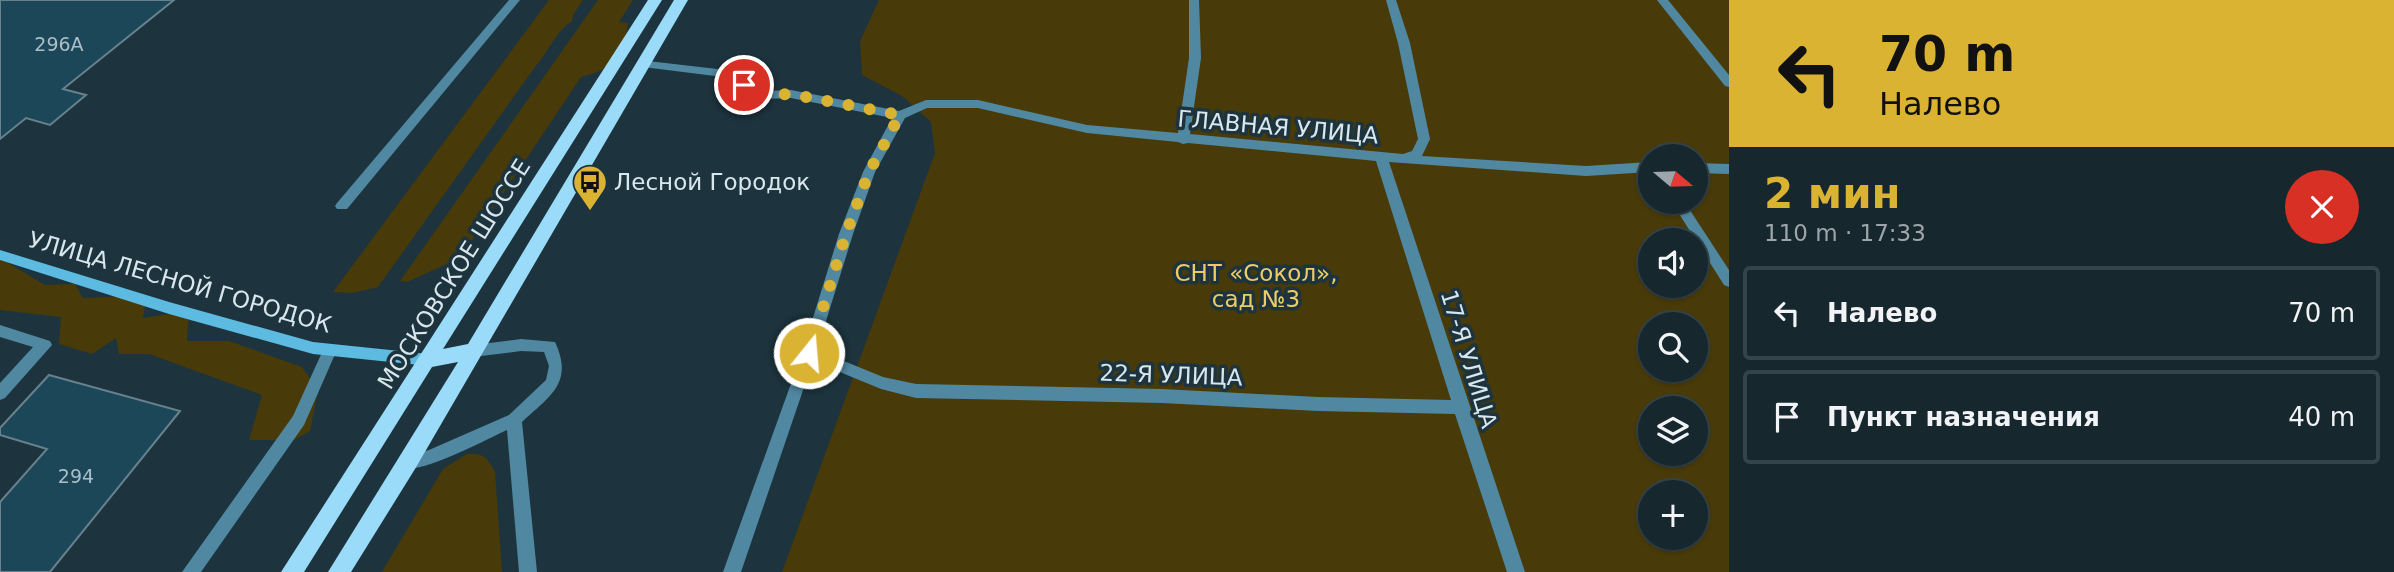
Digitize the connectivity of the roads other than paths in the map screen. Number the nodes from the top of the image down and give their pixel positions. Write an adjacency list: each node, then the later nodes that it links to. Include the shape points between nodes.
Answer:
1 (515, 0): 16 (street)
2 (655, 0): 24 (main road, МОСКОВСКОЕ ШОССЕ)
3 (681, 0): 7 (main road)
4 (1194, 0): 10 (street, via 1195,58)
5 (1391, 0): 12 (street, ГЛАВНАЯ УЛИЦА, via 1424,139 1417,153)
6 (1662, 0): 8 (street)
7 (643, 63): 9 (street, via 726,74 763,95 791,94); 21 (main road)
8 (1729, 83)
9 (900, 115): 10 (street, ГЛАВНАЯ УЛИЦА, via 926,104 978,104 1087,128); 23 (street, via 869,172)
10 (1183, 140): 11 (street, ГЛАВНАЯ УЛИЦА)
11 (1381, 158): 12 (street, ГЛАВНАЯ УЛИЦА); 26 (street, 17-Я УЛИЦА)
12 (1404, 159): 13 (street, via 1586,171)
13 (1638, 168)
14 (1708, 169): 15 (street)
15 (1729, 169)
16 (342, 206)
17 (1685, 214): 19 (street)
18 (0, 255): 22 (street, УЛИЦА ЛЕСНОЙ ГОРОДОК)
19 (1729, 281)
20 (0, 331): 25 (street, via 45,345)
21 (473, 351): 24 (main road, УЛИЦА ЛЕСНОЙ ГОРОДОК); 27 (street, via 550,346 556,366 553,383); 28 (main road)
22 (329, 352): 24 (street, УЛИЦА ЛЕСНОЙ ГОРОДОК); 29 (street, via 299,420)
23 (809, 353): 26 (street, 22-Я УЛИЦА, via 881,383 916,391); 33 (street)
24 (429, 360): 30 (main road, МОСКОВСКОЕ ШОССЕ)
25 (0, 393)
26 (1460, 407): 34 (street, 17-Я УЛИЦА)
27 (514, 420): 28 (street); 32 (street)
28 (408, 463): 31 (main road)
29 (191, 572)
30 (292, 572)
31 (339, 572)
32 (528, 572)
33 (732, 572)
34 (1516, 572)

